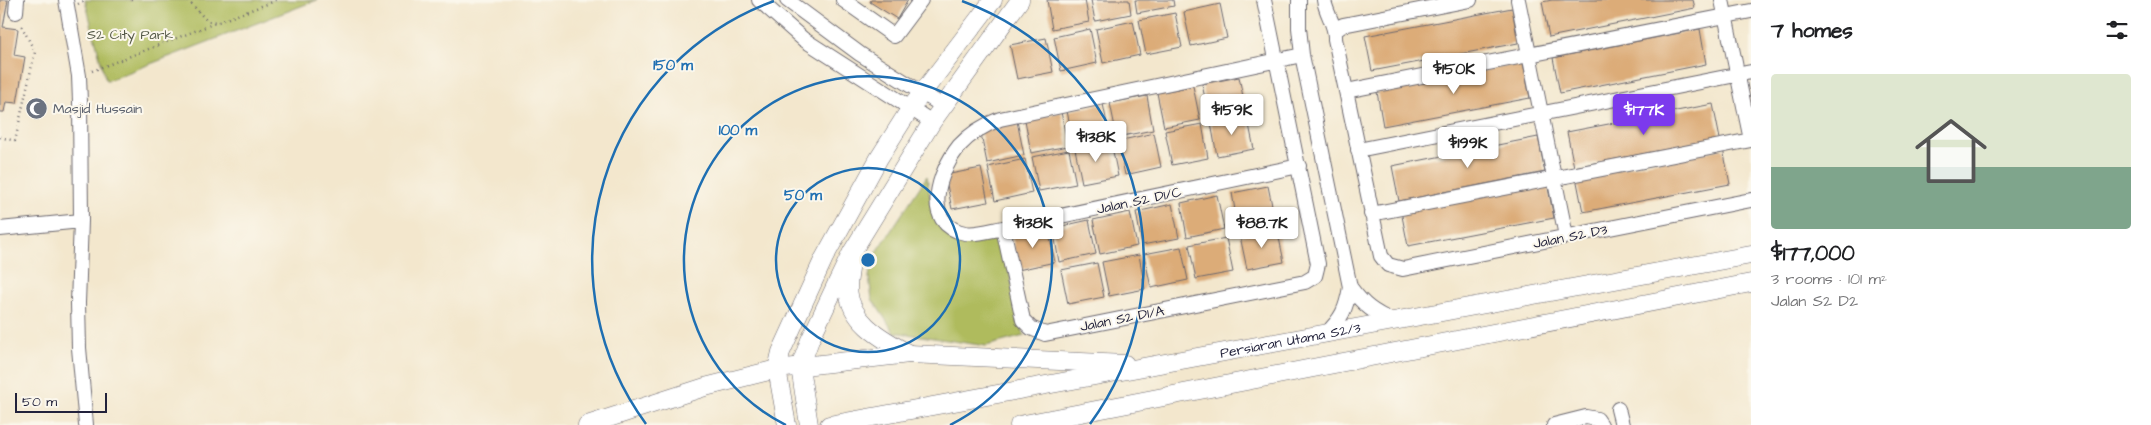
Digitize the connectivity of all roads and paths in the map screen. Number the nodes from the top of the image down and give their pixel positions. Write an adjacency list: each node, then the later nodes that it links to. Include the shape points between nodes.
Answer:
1 (66, 0): 25 (street)
2 (188, 0): 19 (path, via 207,21)
3 (278, 0): 19 (path)
4 (759, 0): 29 (street, via 803,39)
5 (787, 0): 27 (street, via 860,54)
6 (843, 0): 7 (street, via 894,36)
7 (921, 0)
8 (993, 0): 27 (main road)
9 (1020, 0): 28 (main road)
10 (1264, 0): 23 (street)
11 (1299, 0): 21 (street, via 1298,28)
12 (1324, 0): 20 (street, via 1326,12)
13 (1470, 0): 20 (street, via 1343,25)
14 (1518, 0): 22 (street)
15 (1722, 0): 18 (street)
16 (16, 6): 32 (path, via 35,52 15,141)
17 (1751, 11): 18 (street)
18 (1726, 16): 22 (street); 24 (street)
19 (218, 22): 25 (path)
20 (1336, 30): 26 (street)
21 (1302, 55): 23 (street, Jalan S2 D1/C); 46 (street)
22 (1529, 55): 26 (street); 30 (street)
23 (1277, 60): 35 (street); 40 (street, Jalan S2 D1/C, via 1000,118 980,127 959,147 940,178 937,198 940,218 952,229 968,234)
24 (1744, 73): 30 (street); 33 (street)
25 (79, 76): 39 (street)
26 (1346, 91): 34 (street)
27 (922, 93): 28 (street); 29 (main road)
28 (943, 106): 31 (main road)
29 (910, 109): 31 (street); 52 (main road, via 878,158 824,258 791,327)
30 (1541, 113): 34 (street); 36 (street)
31 (932, 122): 43 (main road)
32 (0, 137)
33 (1751, 140): 36 (street)
34 (1358, 150): 38 (street)
35 (1299, 166): 40 (street, Jalan S2 D1/C); 40 (street, Jalan S2 D1/A, via 1318,264 1315,276 1305,282 1045,334 1023,320)
36 (1554, 178): 38 (street); 42 (street)
37 (1751, 200): 42 (street, Jalan S2 D3)
38 (1371, 214): 42 (street, Jalan S2 D3, via 1381,256 1388,265 1403,269)
39 (81, 221): 41 (street); 55 (street, via 79,348)
40 (1003, 228)
41 (0, 229)
42 (1566, 236)
43 (852, 252): 49 (main road, via 848,290 855,311 871,332); 51 (main road)
44 (1751, 255): 47 (main road, Persiaran Utama S2/3)
45 (1751, 283): 53 (main road)
46 (1350, 287): 47 (street, via 1373,312); 48 (street, via 1340,320)
47 (1395, 322): 48 (main road, Persiaran Utama S2/3)
48 (1325, 335): 50 (main road, Persiaran Utama S2/3)
49 (909, 354): 50 (main road); 51 (main road)
50 (1160, 365): 59 (main road, Persiaran Utama S2/3)
51 (800, 367): 52 (main road); 58 (main road)
52 (777, 369): 56 (main road, via 705,387); 57 (main road)
53 (1165, 396): 60 (main road); 61 (main road)
54 (1618, 409): 64 (street)
55 (86, 425)
56 (587, 425)
57 (787, 425)
58 (809, 425)
59 (829, 425)
60 (1019, 425)
61 (1068, 425)
62 (1554, 425): 63 (street, via 1586,418 1597,419)
63 (1601, 425)
64 (1622, 425)

